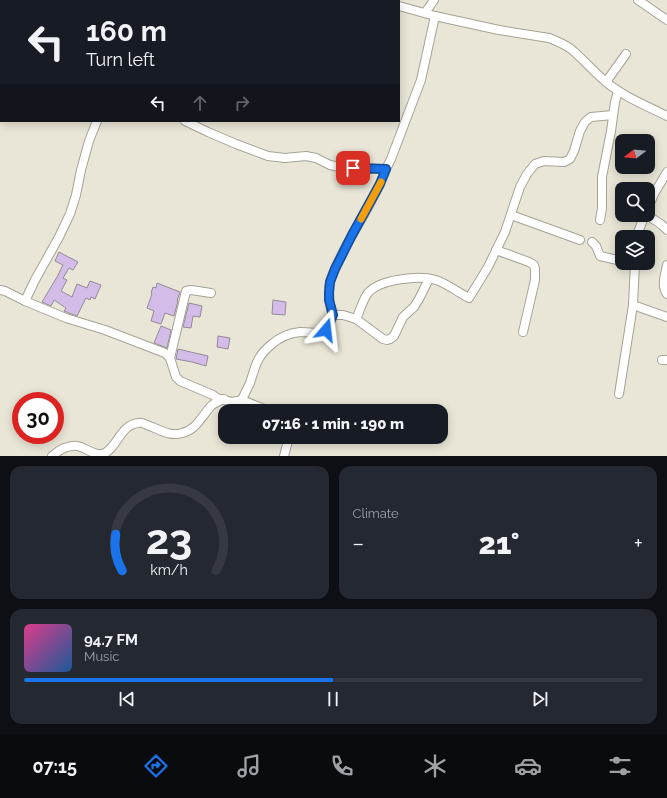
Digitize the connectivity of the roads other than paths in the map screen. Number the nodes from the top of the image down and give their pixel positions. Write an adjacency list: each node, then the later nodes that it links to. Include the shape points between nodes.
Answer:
1 (434, 0): 4 (street)
2 (638, 0): 6 (street)
3 (400, 6): 4 (street)
4 (424, 13): 5 (street)
5 (435, 16): 8 (street, via 557,41 571,49); 14 (street, via 421,80)
6 (667, 20)
7 (626, 54): 8 (street)
8 (606, 82): 9 (street)
9 (618, 91): 10 (street); 11 (street)
10 (666, 114)
11 (613, 115): 17 (street, via 591,117 585,122 570,159 564,162 544,161 535,164 520,187); 18 (street, via 602,177)
12 (97, 122): 31 (street, via 80,170 70,214)
13 (187, 122): 14 (street, via 268,156 306,156 344,168)
14 (386, 169): 33 (street, via 330,282 329,300)
15 (667, 172): 16 (street)
16 (655, 192)
17 (511, 215): 21 (street); 23 (street)
18 (600, 220)
19 (655, 220): 20 (street)
20 (667, 230)
21 (580, 240)
22 (592, 242): 24 (street, via 600,256)
23 (496, 250): 27 (street, via 469,298 438,280); 36 (street, via 529,262 536,269)
24 (615, 259)
25 (667, 266): 30 (street, via 664,285)
26 (634, 270): 32 (street)
27 (429, 279): 35 (street, via 391,282 376,287 367,294); 35 (street, via 414,307 403,318 390,339 383,339)
28 (0, 290): 31 (street)
29 (211, 293): 37 (street, via 186,291)
30 (667, 294)
31 (25, 301): 37 (street, via 150,347)
32 (633, 305): 34 (street); 38 (street)
33 (333, 315): 35 (street); 40 (street, via 323,332 289,334 263,352)
34 (667, 317)
35 (356, 319)
36 (523, 332)
37 (170, 358): 39 (street, via 176,377 180,381)
38 (620, 394)
39 (224, 399): 40 (street, via 232,402); 43 (street, via 212,405 189,431 180,434 172,435 140,422 126,428 112,446 100,455 71,446 59,450)
40 (242, 400): 41 (street)
41 (252, 404)
42 (287, 444): 44 (street)
43 (52, 456)
44 (284, 456)

